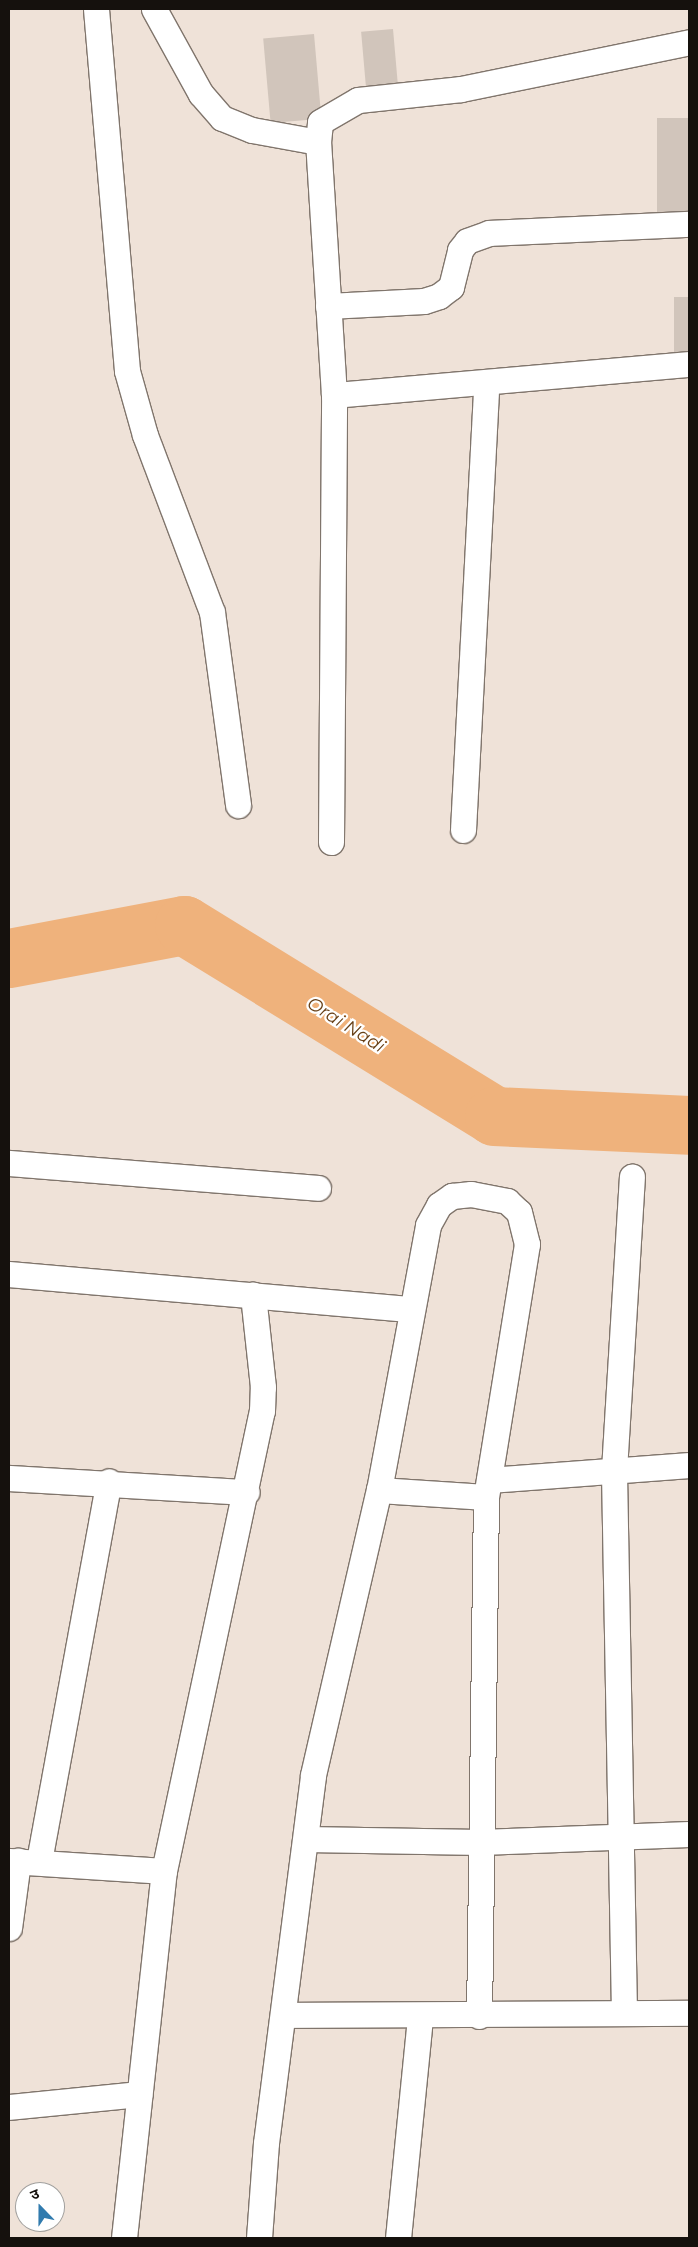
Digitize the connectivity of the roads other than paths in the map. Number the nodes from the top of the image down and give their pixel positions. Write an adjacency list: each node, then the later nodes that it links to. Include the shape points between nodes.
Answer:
1 (96, 9): 10 (street, via 127,371 144,435 212,612)
2 (154, 9): 4 (street, via 202,94 222,118 252,130)
3 (689, 42): 4 (street, via 470,87 358,100 320,122)
4 (318, 142): 6 (street)
5 (689, 224): 6 (street, via 489,233 467,241 460,250 451,287 440,296 424,301)
6 (328, 306): 9 (street)
7 (689, 364): 8 (street)
8 (486, 385): 9 (street); 11 (street)
9 (334, 395): 12 (street)
10 (238, 805)
11 (463, 830)
12 (331, 842)
13 (9, 1163): 15 (street)
14 (632, 1177): 20 (street)
15 (318, 1188)
16 (9, 1274): 17 (street)
17 (253, 1295): 18 (street); 25 (street, via 264,1387)
18 (410, 1309): 23 (street, via 428,1224 439,1204 452,1196 471,1194 507,1202 519,1212 526,1244); 24 (street)
19 (689, 1464): 20 (street)
20 (614, 1470): 23 (street); 27 (street, via 622,1726)
21 (9, 1478): 22 (street)
22 (109, 1481): 25 (street); 30 (street)
23 (487, 1489): 24 (street); 29 (street)
24 (379, 1490): 28 (street, via 313,1775)
25 (247, 1492): 31 (street)
26 (689, 1834): 27 (street)
27 (620, 1837): 29 (street); 34 (street)
28 (306, 1839): 29 (street); 35 (street)
29 (481, 1842): 36 (street)
30 (22, 1861): 31 (street); 32 (street)
31 (164, 1870): 38 (street)
32 (9, 1928)
33 (689, 2013): 34 (street)
34 (624, 2014): 36 (street)
35 (283, 2015): 37 (street); 41 (street)
36 (479, 2016): 37 (street)
37 (420, 2017): 42 (street)
38 (139, 2094): 39 (street); 40 (street)
39 (9, 2106)
40 (124, 2238)
41 (259, 2238)
42 (398, 2238)

